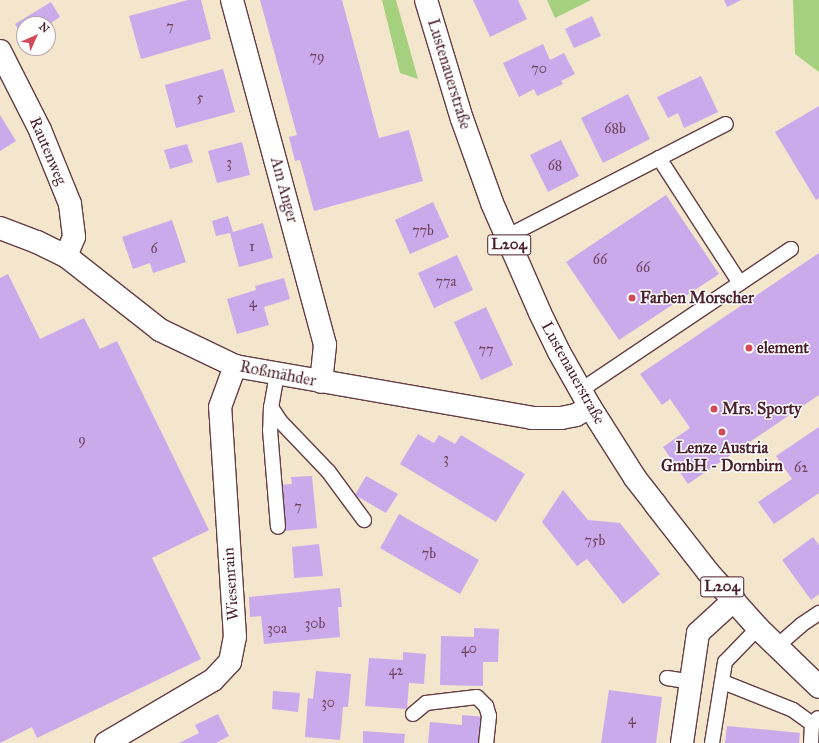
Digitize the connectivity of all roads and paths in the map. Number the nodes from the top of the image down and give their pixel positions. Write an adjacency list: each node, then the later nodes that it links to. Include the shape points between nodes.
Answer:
1 (232, 0): 13 (street, Am Anger, via 325,345)
2 (426, 0): 7 (street, Lustenauerstraße / L204, via 465,126)
3 (0, 51): 9 (street, Rautenweg, via 40,130 70,204 74,237)
4 (726, 124): 5 (lane)
5 (659, 158): 7 (lane); 10 (lane)
6 (0, 228): 9 (street, Roßmähder)
7 (506, 237): 14 (street, Lustenauerstraße / L204, via 559,352)
8 (791, 249): 10 (lane)
9 (66, 256): 11 (street, Roßmähder, via 160,330)
10 (740, 283): 14 (lane)
11 (235, 366): 12 (street, Roßmähder); 28 (street, Wiesenrain, via 220,407 235,637 230,662 213,680)
12 (277, 374): 13 (street, Roßmähder); 15 (lane)
13 (321, 382): 14 (street, Roßmähder, via 532,418 576,415)
14 (585, 398): 18 (street, Lustenauerstraße / L204, via 635,478 708,572)
15 (271, 407): 16 (lane, via 280,421 328,471); 17 (lane, via 270,430)
16 (364, 520)
17 (278, 528)
18 (734, 600): 20 (street, Lustenauerstraße / L204); 23 (street, via 698,633)
19 (819, 613): 21 (lane)
20 (758, 628): 21 (street, Lustenauerstraße / L204); 24 (lane, via 725,662)
21 (776, 647): 25 (street, Lustenauerstraße / L204)
22 (667, 678): 23 (lane)
23 (691, 682): 30 (street)
24 (723, 682): 27 (lane); 31 (lane)
25 (819, 686)
26 (413, 714): 29 (lane, via 426,703 477,697 486,706 489,716)
27 (816, 720): 32 (lane)
28 (110, 741)
29 (486, 743)
30 (682, 743)
31 (712, 743)
32 (811, 743)

